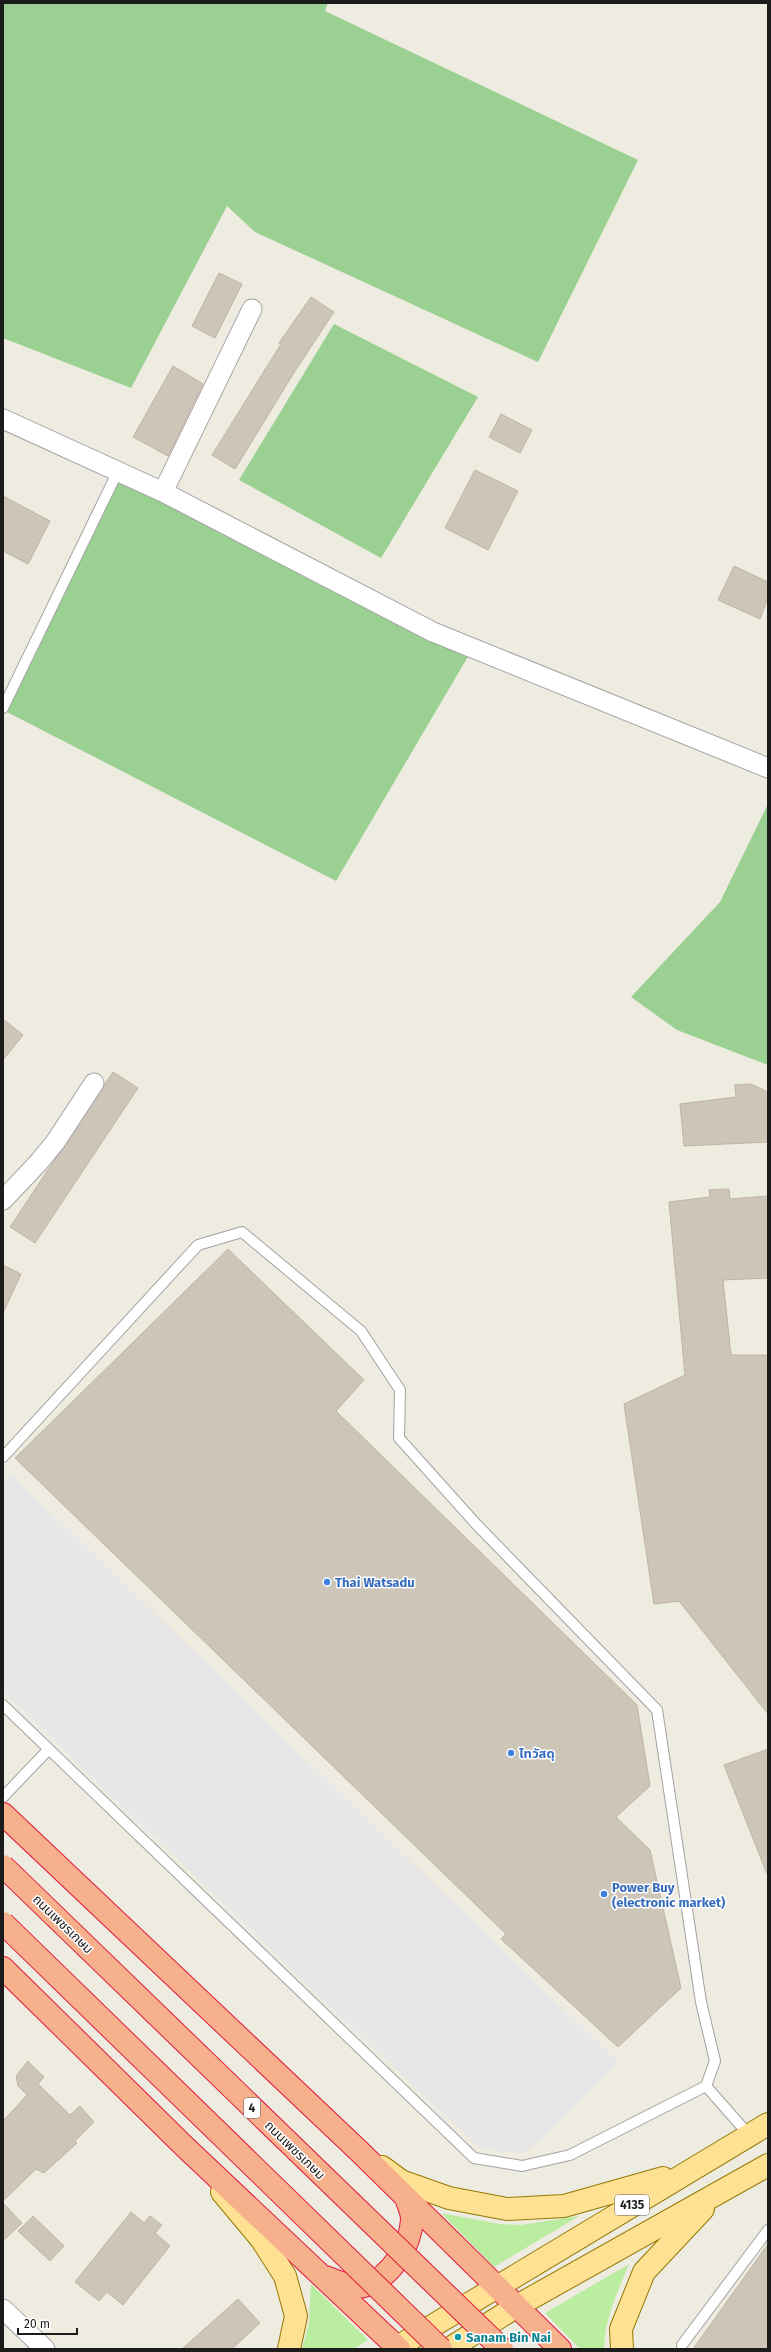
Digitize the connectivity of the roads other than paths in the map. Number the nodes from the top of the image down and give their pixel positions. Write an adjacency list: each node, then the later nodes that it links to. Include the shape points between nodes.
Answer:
1 (252, 309): 4 (street)
2 (3, 419): 3 (street)
3 (118, 471): 4 (street); 5 (lane)
4 (163, 492): 6 (street, via 433,632)
5 (3, 708)
6 (768, 768)
7 (94, 1083): 8 (street, via 56,1141)
8 (3, 1200)
9 (3, 1457): 17 (lane, via 198,1246 242,1232 361,1331 400,1390 399,1438 477,1525 657,1710 700,2002 715,2061)
10 (3, 1705): 11 (lane)
11 (49, 1750): 12 (lane); 17 (lane, via 474,2158 522,2166 570,2155)
12 (3, 1797)
13 (3, 1814): 21 (highway)
14 (3, 1866): 37 (highway, ถนนเพชรเกษม / 4, bridge)
15 (3, 1923): 35 (highway, bridge)
16 (3, 1968): 20 (highway)
17 (706, 2086): 19 (lane)
18 (768, 2124): 19 (main road, 4135)
19 (750, 2135): 23 (main road, 4135)
20 (185, 2147): 27 (highway); 34 (main road, via 262,2240 285,2276 296,2316)
21 (360, 2152): 23 (main road, via 401,2181 449,2198 507,2209 564,2206); 25 (highway)
22 (768, 2165): 24 (main road, 4135)
23 (689, 2170): 28 (main road, 4135)
24 (716, 2194): 29 (main road, 4135); 39 (main road, via 644,2272 621,2329)
25 (406, 2198): 27 (highway, via 412,2217 409,2235 395,2262 379,2278 363,2286 350,2286); 28 (highway)
26 (768, 2230): 31 (lane)
27 (319, 2274): 32 (highway)
28 (496, 2286): 29 (highway); 32 (main road, 4135)
29 (517, 2306): 36 (main road, 4135); 38 (highway)
30 (3, 2309): 33 (street)
31 (682, 2345)
32 (397, 2348)
33 (45, 2349)
34 (288, 2349)
35 (441, 2349)
36 (449, 2349)
37 (502, 2349)
38 (560, 2349)
39 (622, 2349)

